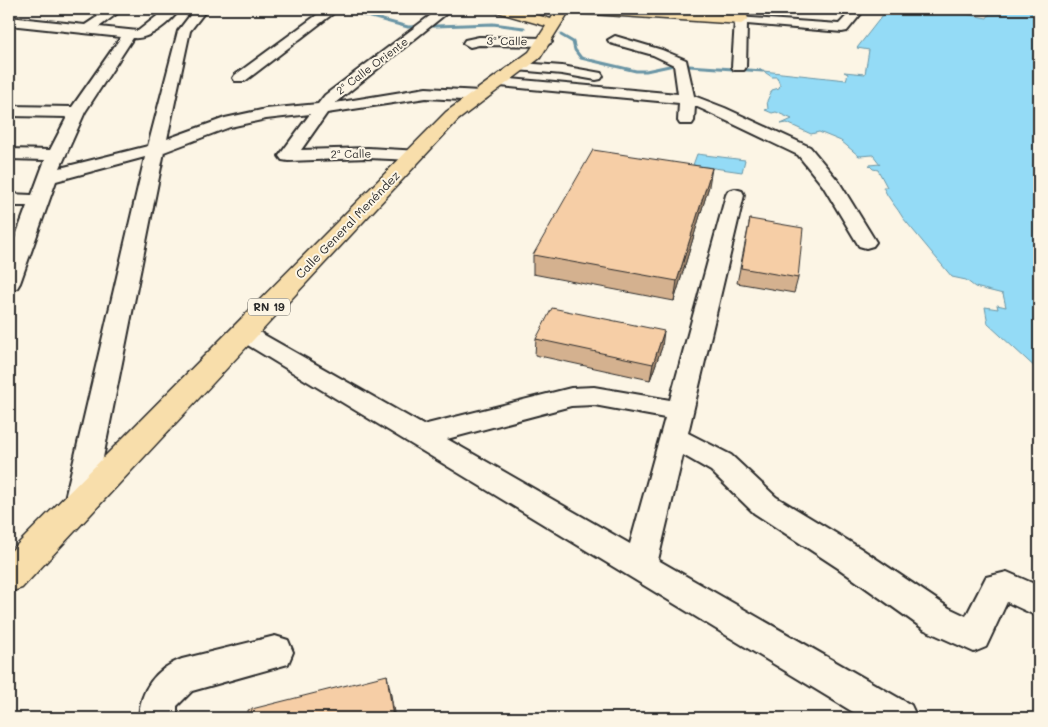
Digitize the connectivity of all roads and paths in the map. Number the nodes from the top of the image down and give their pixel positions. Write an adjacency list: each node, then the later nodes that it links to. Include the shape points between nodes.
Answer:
1 (117, 9): 14 (street)
2 (174, 9): 17 (street, via 146,33)
3 (200, 9): 31 (street, via 184,31)
4 (333, 9): 23 (street)
5 (446, 9): 27 (street, 2ª Calle Oriente, via 330,98)
6 (502, 9): 16 (main road)
7 (564, 9): 16 (main road, Calle General Menéndez)
8 (576, 9): 11 (main road)
9 (859, 9): 11 (street, via 842,28)
10 (47, 14): 13 (street)
11 (740, 14): 21 (street)
12 (9, 21): 13 (street)
13 (30, 23): 14 (street)
14 (86, 30): 15 (street)
15 (108, 32): 17 (street); 18 (street)
16 (550, 33): 20 (street, 3ª Calle); 22 (main road, Calle General Menéndez / RN 19, via 535,55)
17 (129, 34): 29 (street)
18 (24, 36)
19 (615, 40): 25 (street, via 669,56 681,64)
20 (470, 43)
21 (740, 61)
22 (522, 66): 24 (main road, Calle General Menéndez / RN 19); 25 (street, via 562,70)
23 (240, 78)
24 (500, 82): 25 (street); 26 (main road, Calle General Menéndez / RN 19)
25 (686, 94): 30 (street); 40 (street, via 772,137 796,145 808,155 839,195)
26 (480, 96): 27 (street, via 426,93); 33 (main road, Calle General Menéndez / RN 19, via 452,116)
27 (322, 109): 31 (street, via 242,119); 35 (street, 2ª Calle Oriente)
28 (9, 111): 29 (street)
29 (77, 112): 34 (street)
30 (686, 121)
31 (157, 149): 36 (street); 46 (street)
32 (9, 154): 34 (street)
33 (414, 154): 35 (street, 2ª Calle); 43 (main road, Calle General Menéndez / RN 19)
34 (56, 155): 36 (street)
35 (288, 156)
36 (48, 177): 39 (street)
37 (735, 195): 44 (street)
38 (9, 200): 39 (street)
39 (38, 201): 41 (street)
40 (866, 242)
41 (14, 258): 42 (street)
42 (9, 283)
43 (244, 333): 45 (street); 46 (main road, Calle General Menéndez / RN 19)
44 (676, 424): 45 (street, via 594,396 571,397); 47 (street); 49 (street, via 764,505 849,558 937,619 974,636 998,587 1007,586)
45 (419, 436): 47 (street)
46 (79, 503): 48 (main road, Calle General Menéndez / RN 19)
47 (640, 567): 52 (street)
48 (9, 577)
49 (1039, 602)
50 (275, 652): 51 (street, via 182,676 159,701)
51 (158, 718)
52 (898, 718)

